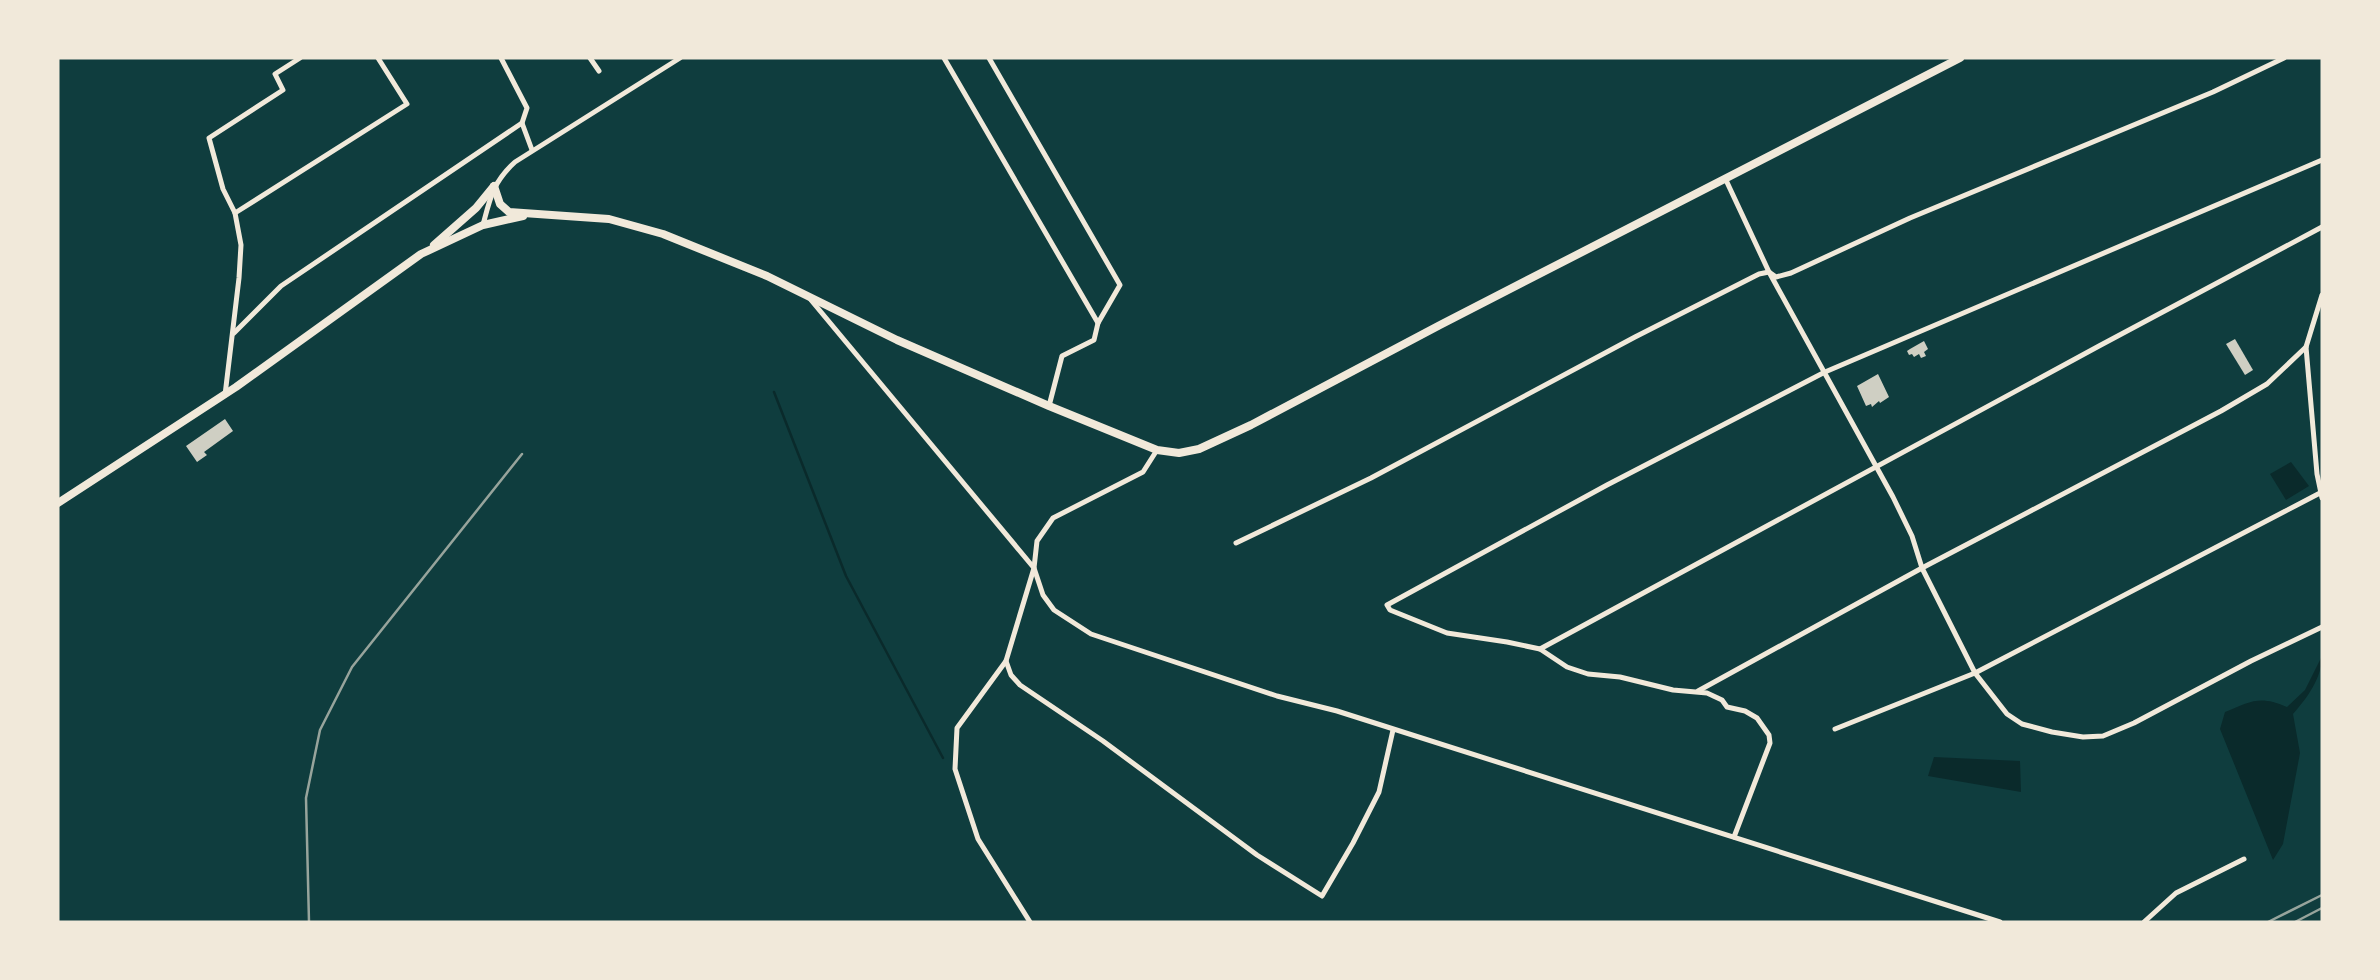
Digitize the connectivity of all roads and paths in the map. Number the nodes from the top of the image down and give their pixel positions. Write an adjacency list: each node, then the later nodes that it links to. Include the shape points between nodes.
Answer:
1 (300, 58): 16 (street, via 275,74 283,90 209,138)
2 (378, 58): 16 (street, via 407,104)
3 (501, 58): 11 (street, via 527,108)
4 (590, 58): 10 (street)
5 (680, 58): 12 (street)
6 (944, 58): 24 (street)
7 (989, 58): 24 (street, via 1120,285)
8 (1960, 58): 14 (main road)
9 (2284, 58): 21 (street, via 1791,273 1776,278)
10 (598, 71)
11 (522, 123): 12 (street); 25 (street, via 281,286)
12 (532, 150): 15 (street, via 508,167)
13 (2322, 160): 27 (street)
14 (1725, 178): 21 (street); 30 (main road, via 1251,425 1199,449 1179,453)
15 (494, 186): 17 (main road, via 500,204 509,212); 18 (street); 20 (main road, via 476,208)
16 (235, 213): 25 (street, via 241,245)
17 (528, 215): 18 (main road); 22 (main road, via 629,223)
18 (482, 225): 20 (main road)
19 (2322, 227): 31 (street)
20 (421, 254): 28 (main road)
21 (1769, 272): 27 (street); 34 (street)
22 (807, 295): 29 (main road); 35 (street)
23 (2322, 295): 26 (street)
24 (1098, 323): 29 (street, via 1094,340 1062,356)
25 (233, 334): 28 (street)
26 (2306, 347): 32 (street); 36 (street, via 2267,384 2221,411)
27 (1825, 372): 31 (street); 38 (street, via 1387,605 1447,633)
28 (225, 394): 33 (main road)
29 (1049, 406): 30 (main road)
30 (1157, 450): 35 (street, via 1143,472 1053,518 1037,541)
31 (1877, 467): 36 (street, via 1912,536); 38 (street)
32 (2321, 495): 40 (street)
33 (58, 503)
34 (1236, 543)
35 (1034, 568): 39 (street); 43 (street, via 1054,610 1091,634)
36 (1922, 568): 40 (street); 41 (street)
37 (2322, 628): 40 (street, via 2103,736 2082,737 2022,724 2007,714)
38 (1540, 649): 41 (street, via 1588,674)
39 (1006, 662): 43 (street, via 1020,685 1257,855 1322,896 1379,792); 46 (street, via 957,728 955,769 978,839)
40 (1975, 673): 42 (street)
41 (1698, 691): 44 (street, via 1757,718 1769,735 1770,743)
42 (1835, 729)
43 (1393, 730): 44 (street)
44 (1734, 837): 47 (street)
45 (2244, 859): 48 (street, via 2176,893)
46 (1030, 922)
47 (2000, 922)
48 (2144, 922)

